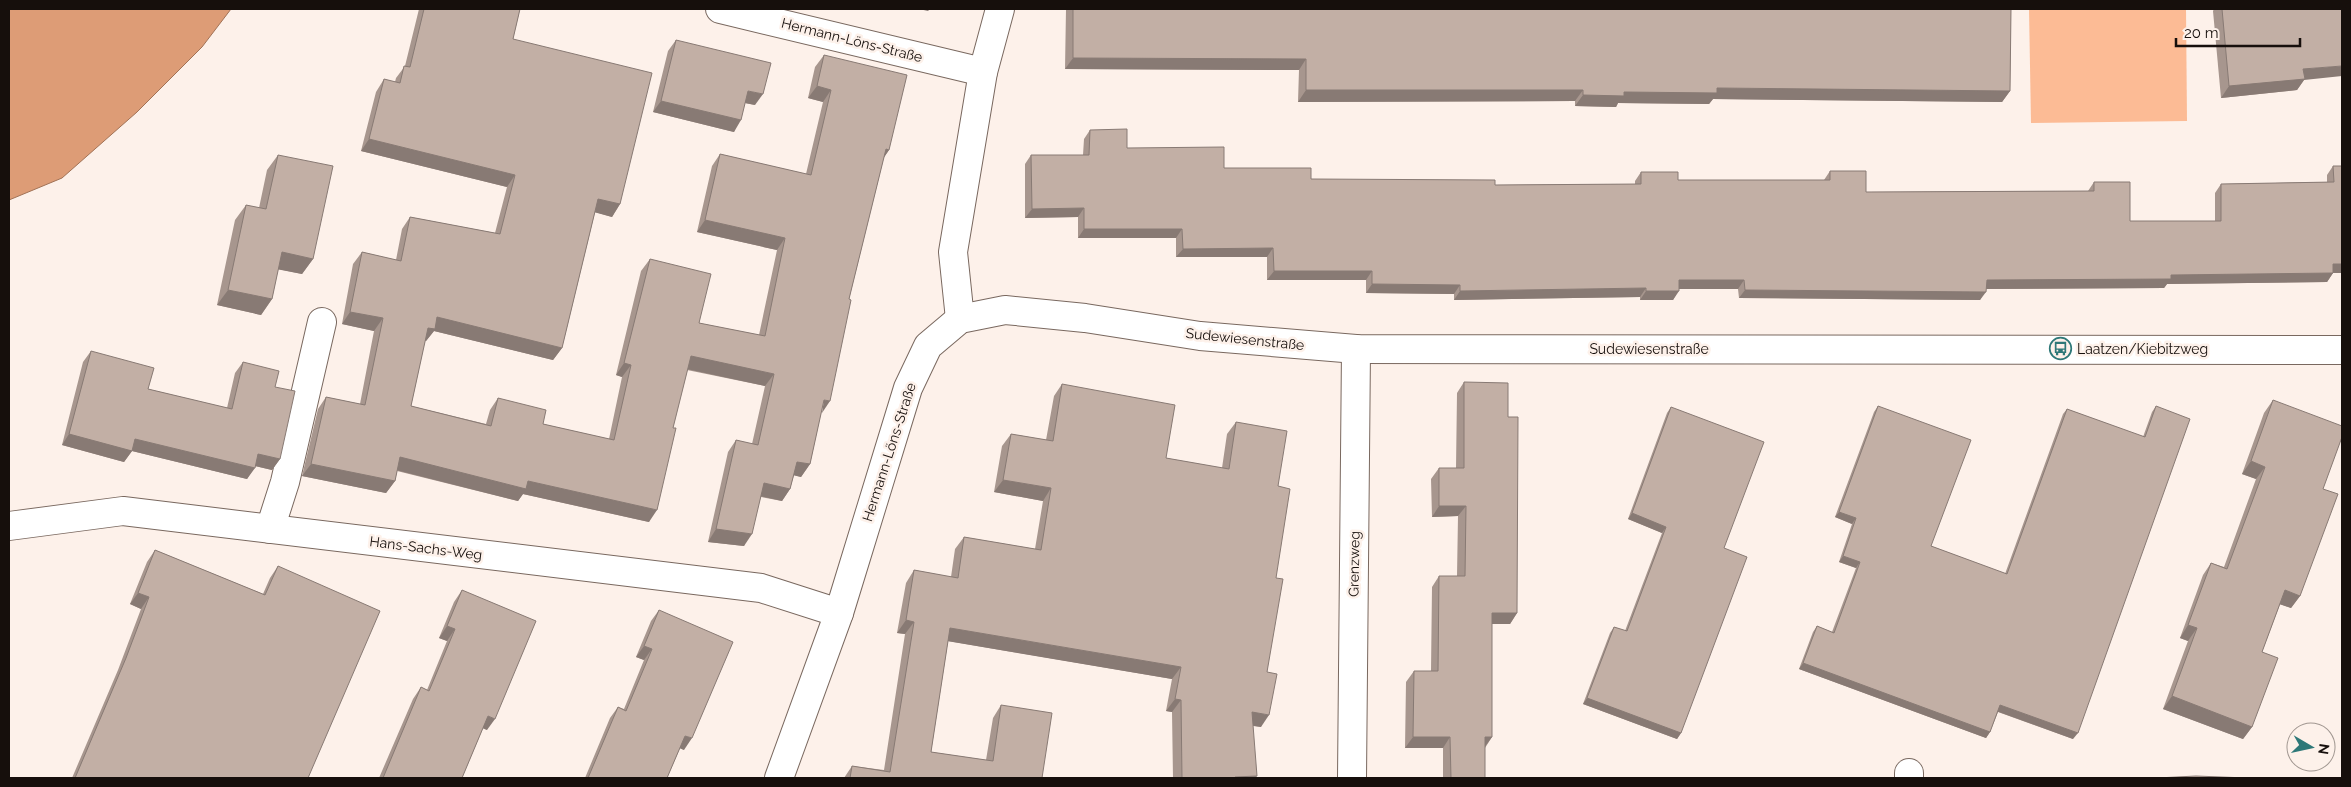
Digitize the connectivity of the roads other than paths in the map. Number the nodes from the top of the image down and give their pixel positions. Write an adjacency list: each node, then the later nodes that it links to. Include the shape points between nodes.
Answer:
1 (720, 9): 3 (street, Hermann-Löns-Straße)
2 (1000, 9): 3 (street)
3 (983, 72): 4 (street, via 953,252)
4 (960, 319): 6 (street, Sudewiesenstraße, via 1005,310 1085,318 1200,336); 10 (street, Hermann-Löns-Straße, via 928,346 908,388)
5 (322, 322): 9 (street, via 285,482)
6 (1356, 349): 7 (street, Sudewiesenstraße); 12 (street, Grenzweg)
7 (2342, 350)
8 (9, 526): 9 (street, Hans-Sachs-Weg, via 123,511)
9 (270, 529): 10 (street, Hans-Sachs-Weg, via 761,588)
10 (839, 613): 11 (street, Hermann-Löns-Straße)
11 (779, 778)
12 (1352, 778)

